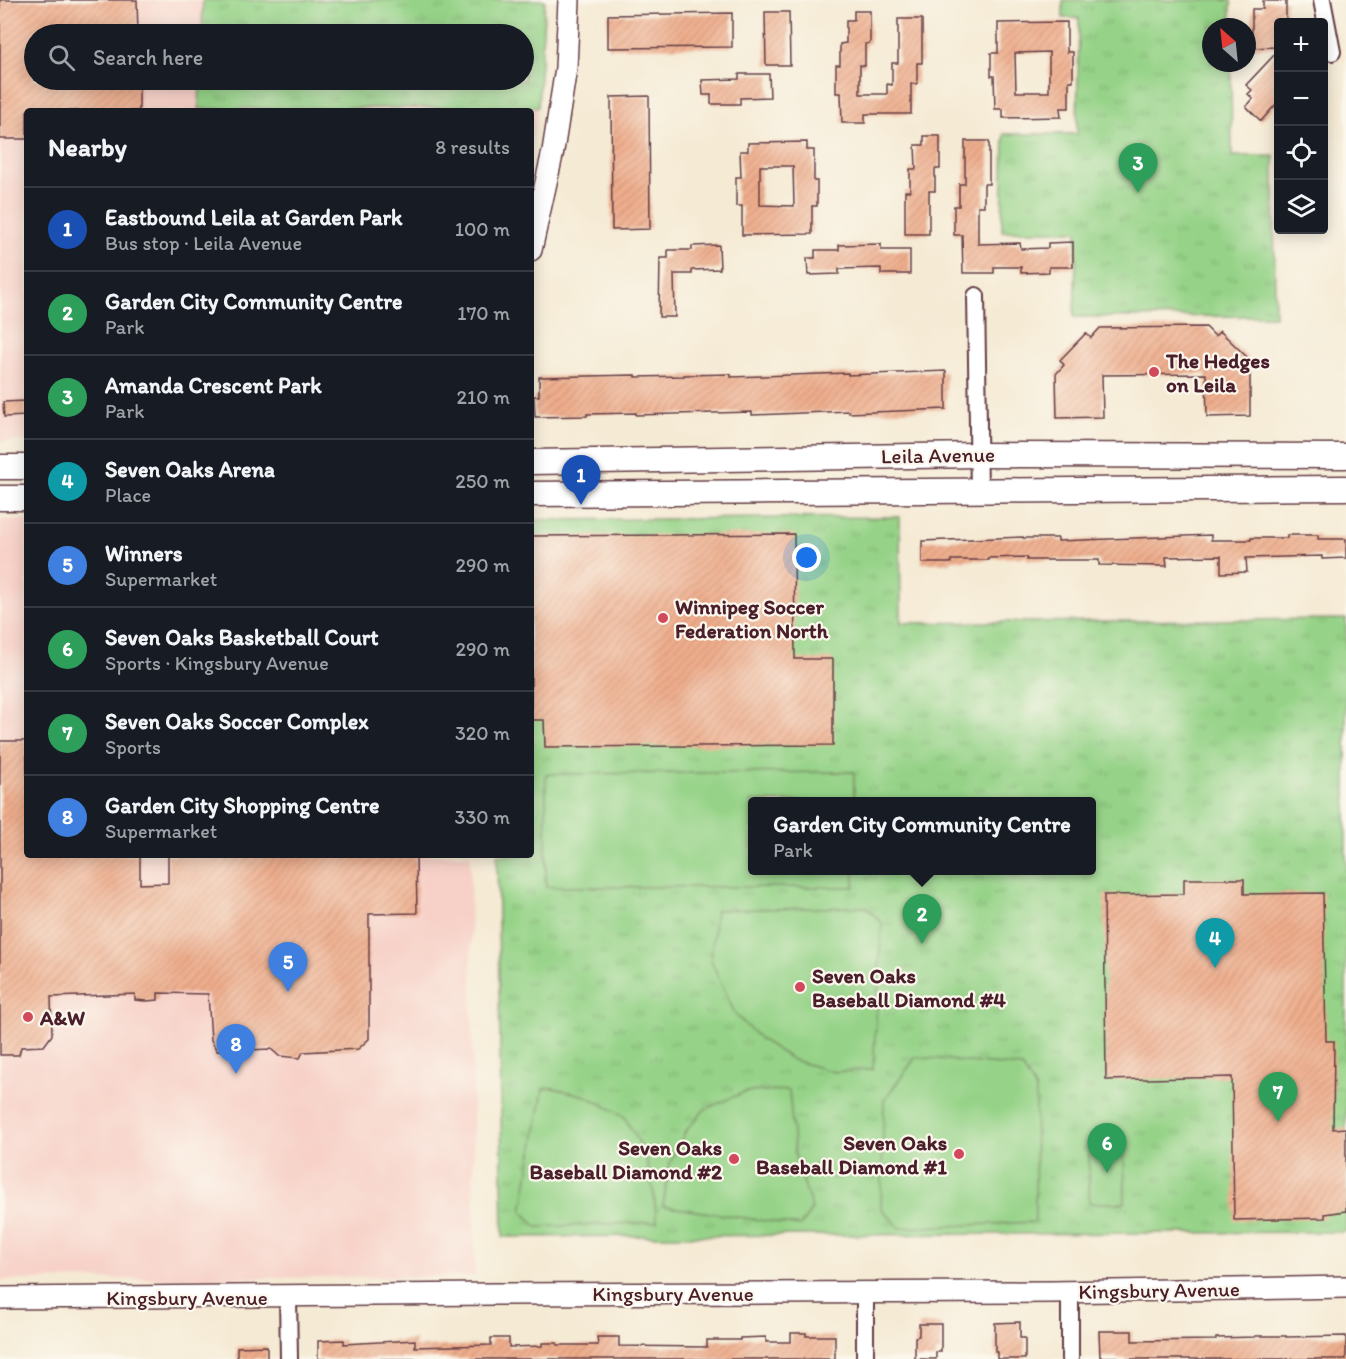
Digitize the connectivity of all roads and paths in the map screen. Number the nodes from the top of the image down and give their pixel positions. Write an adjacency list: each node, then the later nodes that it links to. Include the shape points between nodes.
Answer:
1 (569, 0): 4 (street, via 566,68)
2 (1323, 0): 3 (street)
3 (1332, 52)
4 (534, 236)
5 (976, 296): 6 (street)
6 (978, 454): 7 (main road, Leila Avenue); 8 (main road, Leila Avenue); 12 (street)
7 (1346, 456)
8 (534, 462)
9 (24, 466): 10 (main road)
10 (0, 467)
11 (1346, 488): 12 (main road, Leila Avenue)
12 (979, 492): 13 (main road, Leila Avenue)
13 (534, 494)
14 (0, 498): 15 (main road)
15 (24, 498)
16 (1346, 1287): 17 (street, Kingsbury Avenue)
17 (1070, 1292): 18 (street, Kingsbury Avenue); 23 (street)
18 (865, 1293): 19 (street, Kingsbury Avenue); 22 (street)
19 (288, 1297): 20 (street, Kingsbury Avenue); 21 (street)
20 (0, 1299)
21 (289, 1359)
22 (865, 1359)
23 (1070, 1359)

